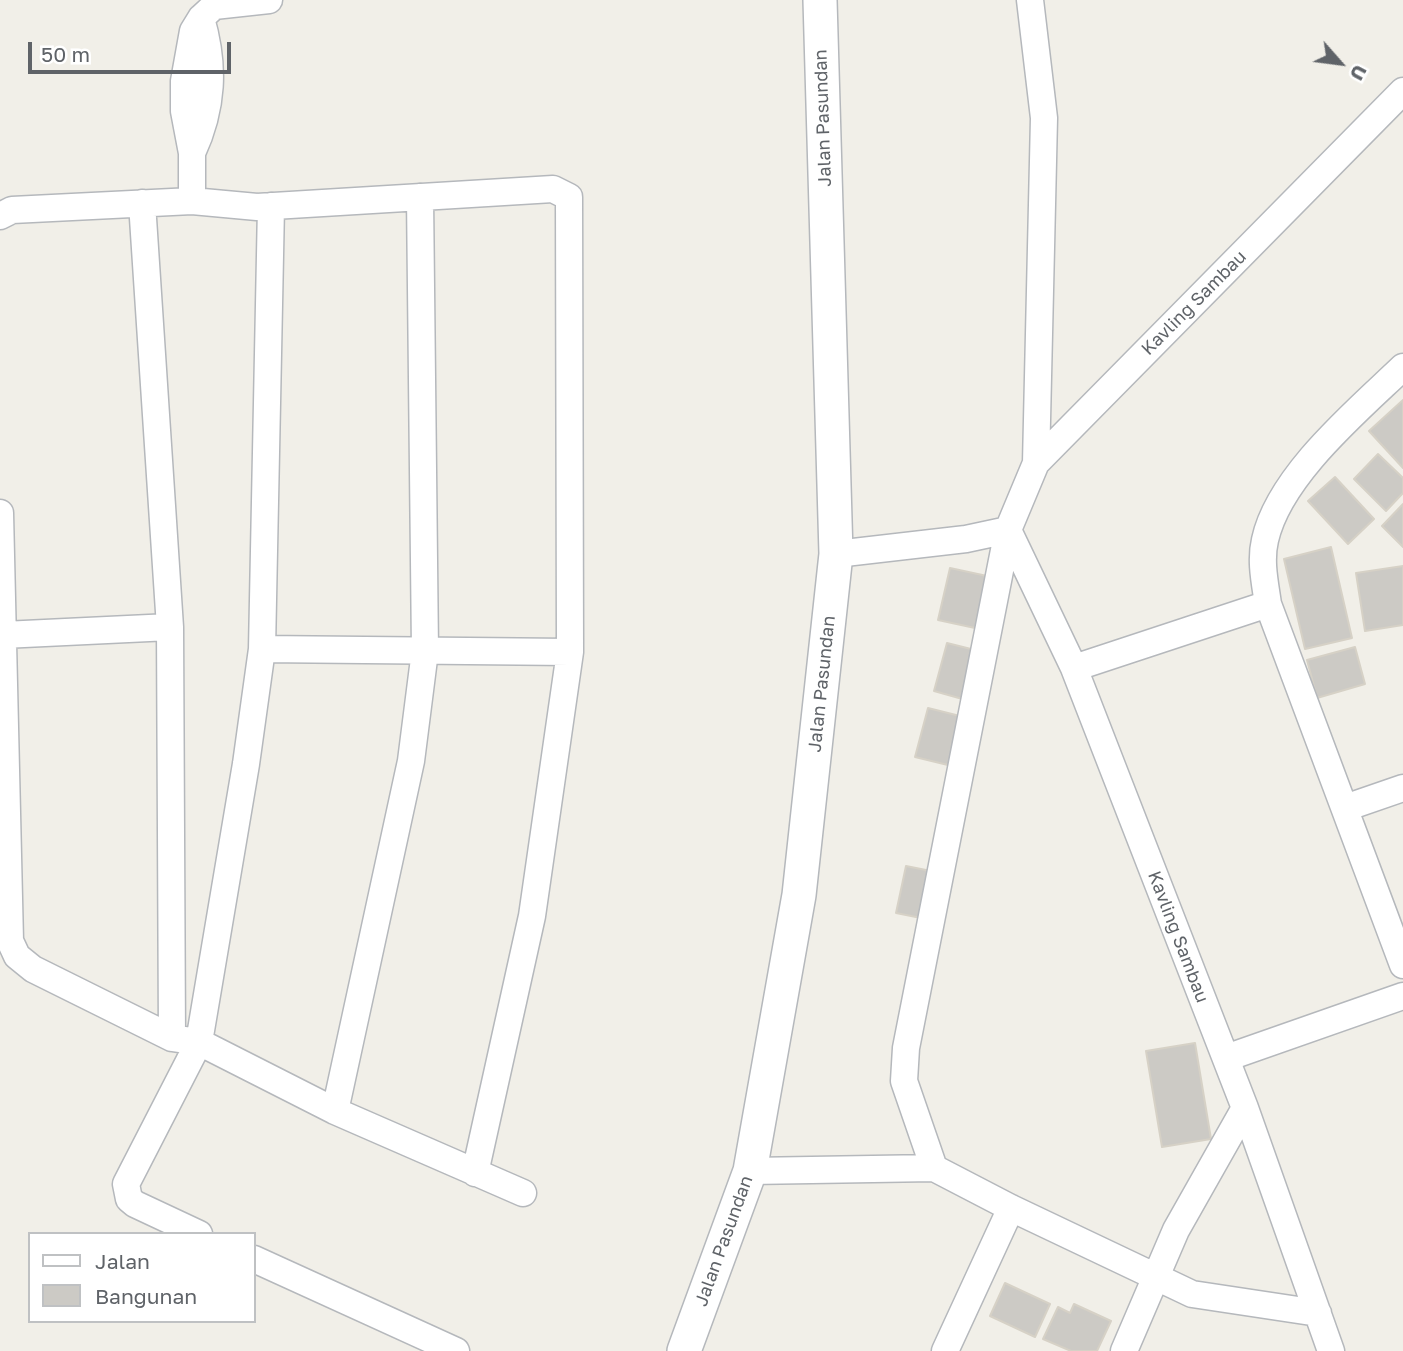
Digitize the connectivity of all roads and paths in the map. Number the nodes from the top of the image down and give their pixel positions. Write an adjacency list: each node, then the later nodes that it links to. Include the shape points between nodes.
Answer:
1 (269, 0): 6 (street, via 223,3 201,18 209,110 192,153)
2 (820, 0): 14 (street, Jalan Pasundan)
3 (1030, 0): 11 (street, via 1044,118)
4 (1398, 107): 11 (street, Kavling Sambau)
5 (420, 197): 8 (street); 19 (street); 20 (street, via 554,189 569,197)
6 (192, 201): 7 (street); 8 (street, via 231,207)
7 (142, 203): 9 (street, via 12,210); 16 (street)
8 (271, 206): 18 (street)
9 (0, 216)
10 (1402, 371): 15 (street, via 1320,451 1272,517 1262,567)
11 (1036, 463): 13 (street, Kavling Sambau)
12 (0, 513): 17 (street)
13 (1008, 530): 14 (street); 21 (street, Kavling Sambau); 31 (street, via 906,1048 904,1081)
14 (836, 554): 32 (street, Jalan Pasundan, via 799,895)
15 (1268, 604): 21 (street); 23 (street)
16 (170, 628): 17 (street); 26 (street)
17 (3, 635): 26 (street, via 12,949 33,969)
18 (262, 649): 19 (street); 27 (street)
19 (425, 651): 20 (street); 30 (street, via 411,761)
20 (570, 652): 33 (street, via 532,916)
21 (1074, 668): 28 (street, Kavling Sambau)
22 (1403, 788): 23 (street)
23 (1345, 808): 24 (street)
24 (1403, 965)
25 (1403, 996): 28 (street)
26 (172, 1038): 27 (street)
27 (199, 1042): 30 (street); 36 (street, via 126,1184 135,1204)
28 (1226, 1058): 29 (street, Kavling Sambau)
29 (1245, 1108): 38 (street, via 1176,1230); 39 (street, Kavling Sambau)
30 (335, 1111): 33 (street)
31 (934, 1168): 32 (street); 35 (street)
32 (750, 1171): 41 (street, Jalan Pasundan)
33 (475, 1172): 34 (street)
34 (523, 1193)
35 (1011, 1208): 38 (street); 42 (street)
36 (195, 1232)
37 (256, 1260): 40 (street)
38 (1158, 1278): 39 (street, via 1192,1294); 43 (street)
39 (1318, 1313): 44 (street, Kavling Sambau)
40 (456, 1351)
41 (684, 1351)
42 (945, 1351)
43 (1124, 1351)
44 (1331, 1351)

